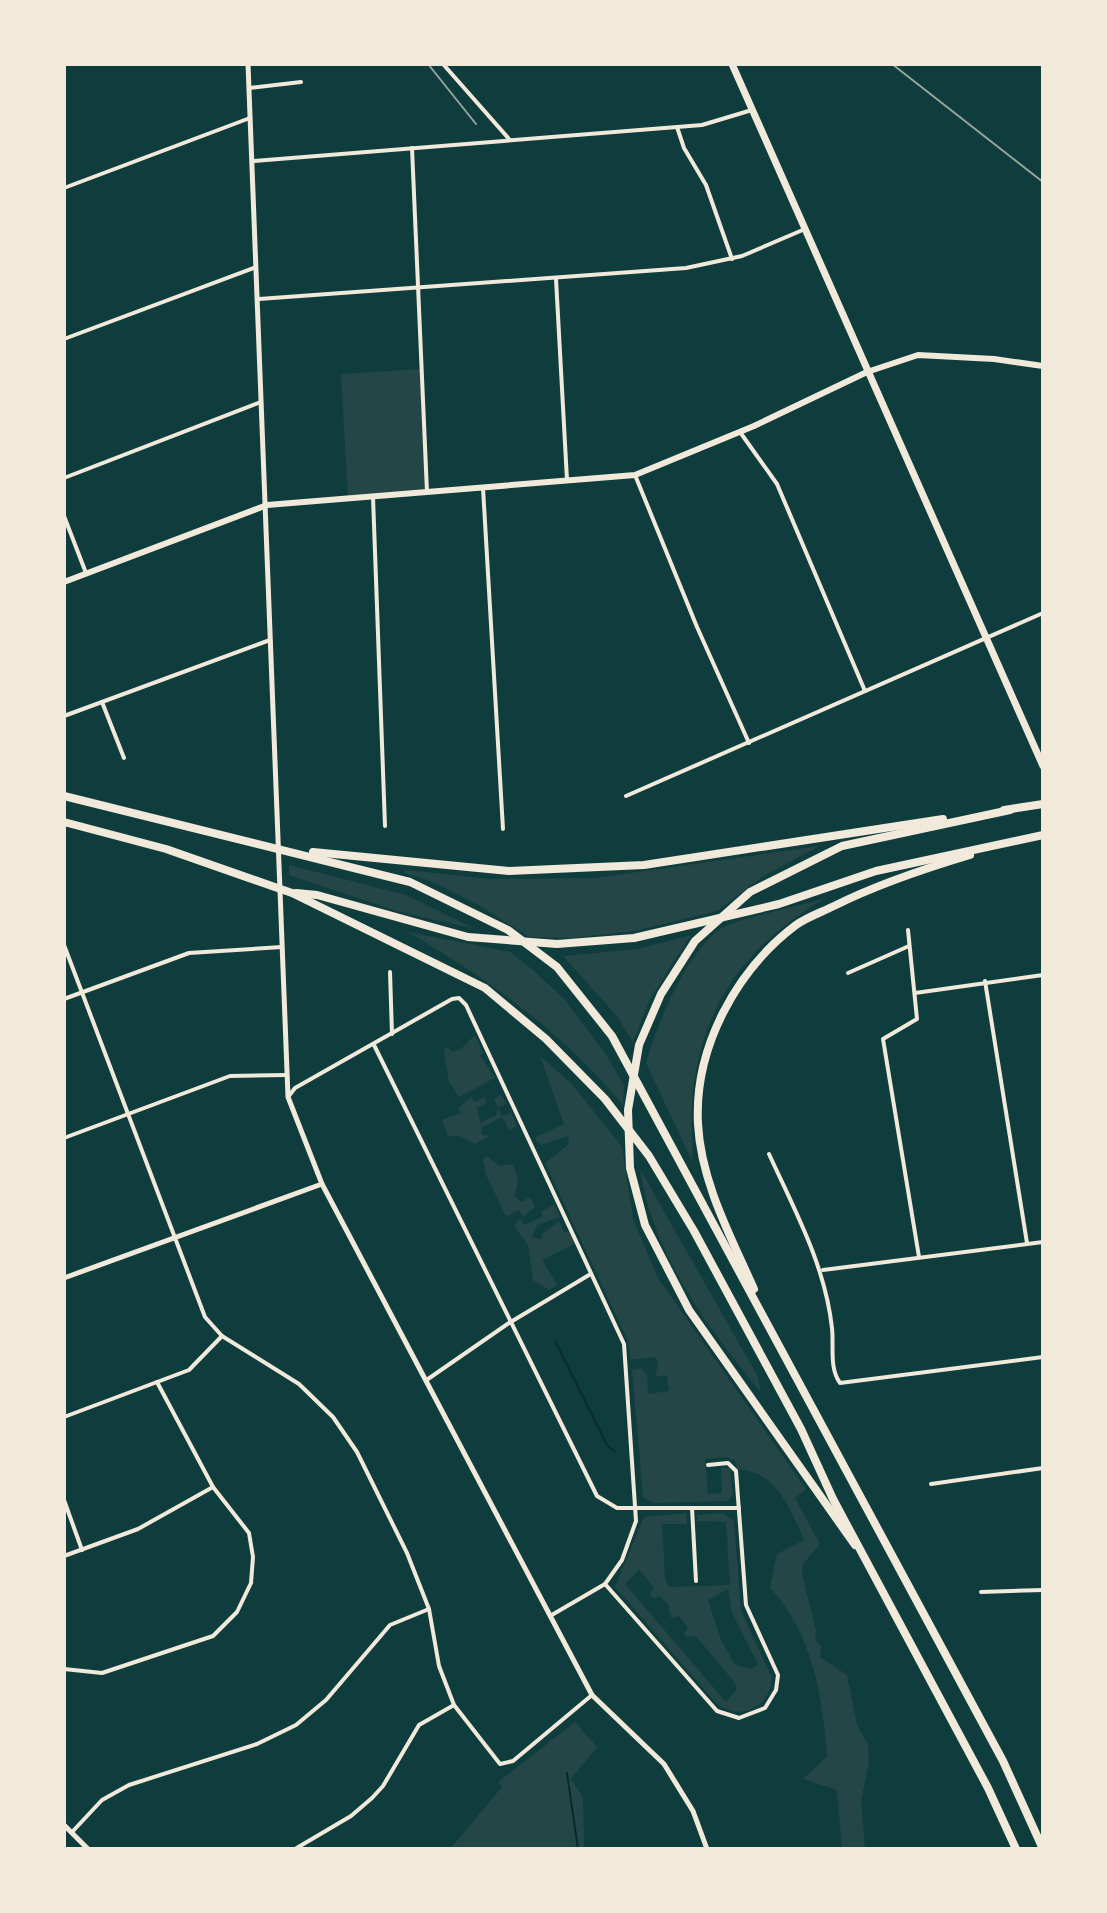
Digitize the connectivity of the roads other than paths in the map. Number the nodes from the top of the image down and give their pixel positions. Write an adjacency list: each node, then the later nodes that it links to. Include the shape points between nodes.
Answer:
1 (248, 64): 5 (street)
2 (443, 64): 9 (street)
3 (732, 64): 6 (main road)
4 (301, 82): 5 (street)
5 (249, 88): 7 (street)
6 (752, 110): 8 (street, via 718,122); 13 (main road)
7 (250, 118): 11 (street); 12 (street)
8 (677, 127): 9 (street); 14 (street, via 706,185)
9 (509, 139): 10 (street)
10 (412, 148): 11 (street); 17 (street)
11 (254, 161): 15 (street)
12 (64, 188)
13 (805, 229): 14 (street); 21 (main road)
14 (732, 259): 16 (street)
15 (256, 267): 18 (street); 19 (street)
16 (556, 279): 17 (street); 26 (street)
17 (416, 288): 18 (street); 28 (street)
18 (259, 299): 22 (street)
19 (64, 339)
20 (1043, 366): 21 (main road, via 918,355)
21 (867, 372): 23 (main road); 35 (main road)
22 (263, 402): 25 (street); 30 (street)
23 (740, 432): 24 (main road); 37 (street, via 777,484)
24 (635, 475): 26 (main road); 40 (street)
25 (64, 478)
26 (567, 481): 27 (main road)
27 (483, 488): 28 (main road); 49 (street)
28 (427, 492): 29 (main road)
29 (373, 497): 30 (main road); 48 (street)
30 (267, 505): 32 (main road); 36 (street)
31 (64, 516): 32 (street)
32 (86, 574): 33 (main road)
33 (64, 582)
34 (1043, 613): 35 (street)
35 (986, 636): 37 (street); 42 (main road)
36 (272, 639): 38 (street); 56 (street)
37 (865, 691): 40 (street)
38 (102, 702): 39 (street); 41 (street)
39 (64, 716)
40 (749, 743): 44 (street)
41 (124, 758)
42 (1043, 766)
43 (64, 796): 52 (highway)
44 (626, 796)
45 (1043, 804): 46 (highway)
46 (1010, 810): 52 (highway, via 644,865 509,871); 97 (highway, via 842,846 750,892 695,941 661,994 639,1045 628,1110 630,1168 645,1225 689,1310)
47 (64, 822): 53 (highway, via 166,849)
48 (385, 826)
49 (503, 829)
50 (1043, 835): 51 (highway)
51 (1022, 838): 53 (highway, via 876,871 779,904 634,938 557,944 468,937 317,895); 82 (highway, via 882,882 797,924 751,969 710,1039 699,1085 698,1127 716,1205)
52 (289, 850): 82 (highway, via 410,882 508,930 557,967 612,1036)
53 (291, 893): 97 (highway, via 485,988 605,1099 649,1156 694,1231)
54 (908, 930): 57 (street)
55 (64, 945): 62 (street)
56 (285, 946): 62 (street, via 189,953); 67 (street)
57 (909, 946): 59 (street); 63 (street)
58 (390, 972): 65 (street)
59 (848, 973)
60 (1043, 975): 61 (street)
61 (985, 981): 63 (street); 75 (street)
62 (82, 992): 64 (street); 69 (street)
63 (915, 993): 76 (street, via 917,1019 883,1039)
64 (64, 999)
65 (392, 1034): 66 (street); 78 (street, via 452,999 466,1005)
66 (374, 1045): 68 (street, via 295,1088); 80 (street)
67 (286, 1075): 68 (street); 69 (street, via 230,1076)
68 (288, 1097): 72 (street)
69 (129, 1114): 70 (street); 73 (street)
70 (64, 1138)
71 (769, 1154): 77 (street)
72 (322, 1184): 73 (street); 84 (street)
73 (173, 1237): 79 (street); 81 (street, via 205,1317)
74 (1043, 1242): 75 (street)
75 (1027, 1243): 76 (street)
76 (919, 1257): 77 (street)
77 (823, 1271): 83 (street, via 834,1376 840,1383)
78 (589, 1275): 80 (street); 92 (street, via 625,1350)
79 (64, 1278)
80 (509, 1323): 84 (street); 92 (street, via 595,1494 611,1506)
81 (222, 1336): 85 (street, via 189,1370); 102 (street, via 299,1384 333,1417 364,1465)
82 (781, 1348): 113 (highway, via 1003,1761)
83 (1043, 1357)
84 (428, 1379): 103 (street)
85 (157, 1382): 86 (street); 90 (street)
86 (64, 1417)
87 (708, 1465): 94 (street, via 728,1463 734,1468)
88 (1043, 1468): 89 (street)
89 (931, 1484)
90 (213, 1487): 95 (street, via 138,1529); 104 (street, via 249,1533 251,1583 237,1612 213,1636 102,1673)
91 (64, 1500): 95 (street)
92 (636, 1508): 93 (street); 99 (street, via 628,1548)
93 (692, 1508): 94 (street); 98 (street)
94 (739, 1508): 99 (street, via 747,1609 778,1675 775,1693 763,1710 739,1718 717,1711)
95 (82, 1550): 96 (street)
96 (64, 1556)
97 (875, 1571): 112 (highway)
98 (696, 1581)
99 (605, 1584): 103 (street)
100 (1043, 1590): 101 (street)
101 (981, 1592)
102 (429, 1609): 106 (street, via 439,1666); 108 (street, via 390,1625 326,1700 296,1725 257,1744 129,1785 102,1800)
103 (550, 1616): 105 (street)
104 (64, 1669)
105 (592, 1695): 106 (street, via 513,1761 500,1764); 111 (street, via 664,1764 693,1811)
106 (454, 1705): 110 (street, via 419,1725 372,1798)
107 (64, 1825): 108 (street)
108 (73, 1831): 109 (street)
109 (88, 1849)
110 (295, 1849)
111 (707, 1849)
112 (1016, 1849)
113 (1043, 1849)

